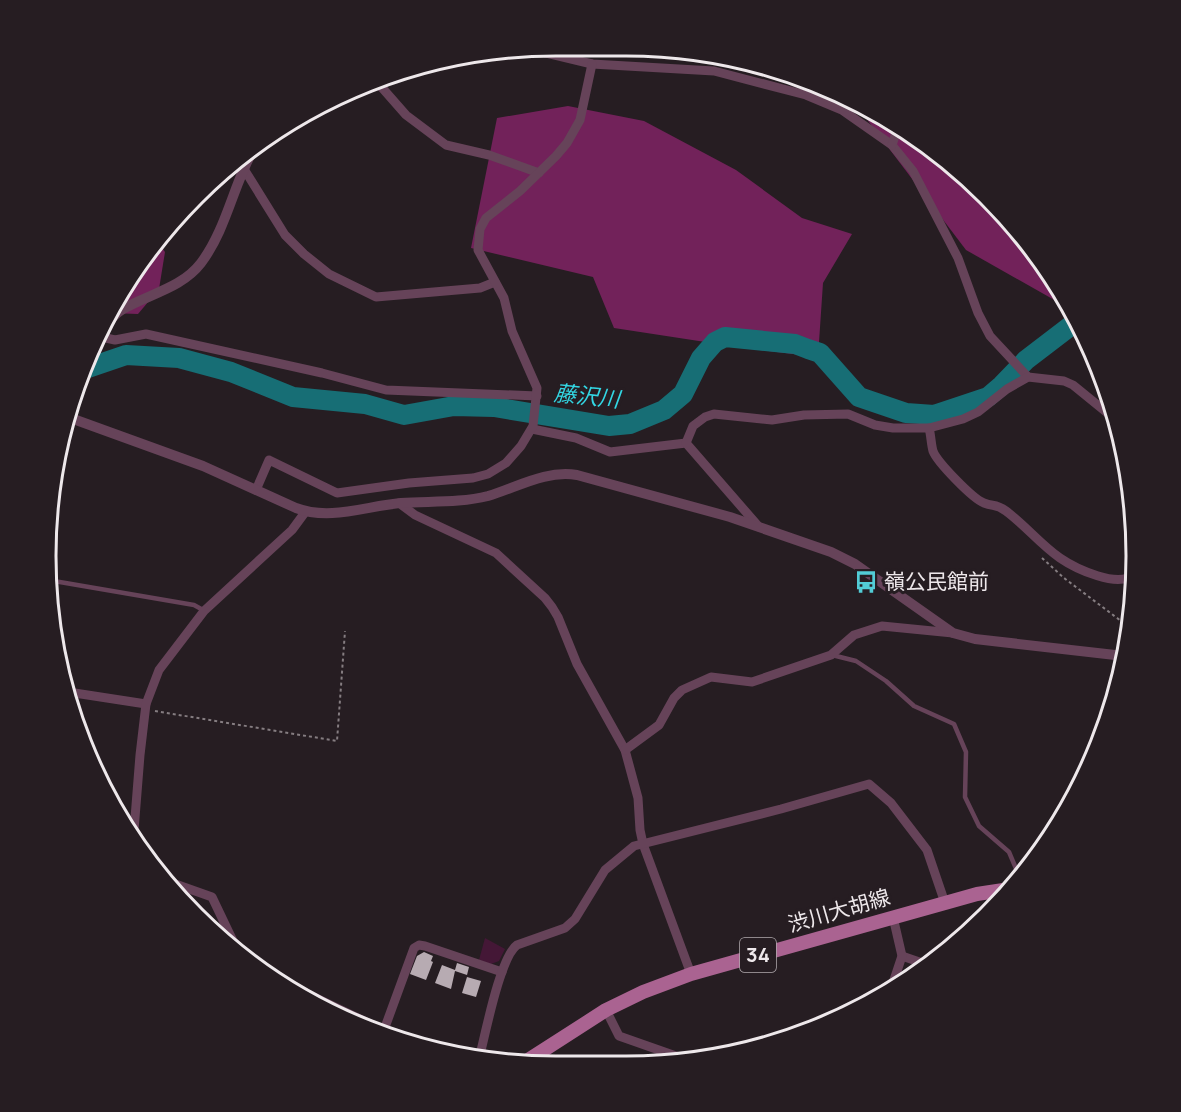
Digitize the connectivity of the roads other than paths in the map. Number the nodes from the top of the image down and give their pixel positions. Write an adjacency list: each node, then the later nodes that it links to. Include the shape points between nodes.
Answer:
1 (557, 56): 2 (street)
2 (592, 64): 5 (street, via 714,71 750,79 842,110); 9 (street, via 580,120 556,156)
3 (382, 87): 9 (street, via 406,115 446,145)
4 (895, 135): 5 (street)
5 (892, 146): 13 (street, via 913,171 943,227 990,336)
6 (248, 162): 8 (street)
7 (241, 167): 8 (street)
8 (244, 169): 10 (street, via 285,235 304,254 329,274 376,297 480,288); 11 (street, via 218,235 200,264 172,287)
9 (539, 173): 10 (street, via 486,218 480,229 478,249)
10 (495, 282): 14 (street, via 537,388)
11 (121, 310)
12 (105, 339): 14 (street, via 146,334 386,390)
13 (1028, 377): 15 (street, via 1064,381); 18 (street, via 1007,388 978,412)
14 (537, 398): 17 (street)
15 (1103, 409)
16 (75, 420): 20 (street, via 203,466)
17 (533, 428): 19 (street, via 576,438 610,452); 20 (street, via 506,463 472,478 337,493 269,460)
18 (929, 428): 19 (street, via 875,425 848,414 772,420 714,414 693,426); 24 (street, via 936,456 977,499 1006,511 1069,563 1088,572)
19 (686, 443): 23 (street)
20 (256, 490): 22 (street)
21 (399, 503): 22 (street, via 338,513); 23 (street, via 475,499 553,474 569,474); 32 (street, via 415,515 496,553 545,598)
22 (306, 512): 26 (street, via 292,530)
23 (759, 527): 27 (street, via 855,564)
24 (1125, 580)
25 (57, 582): 26 (lane, via 194,605)
26 (204, 611): 31 (street, via 159,670)
27 (953, 633): 28 (street, via 882,626 854,635); 29 (street)
28 (831, 654): 32 (street, via 752,682 711,677 682,690 658,725); 35 (lane, via 856,661 914,706 954,724 966,752 965,797 979,826 1009,852)
29 (1116, 655)
30 (75, 693): 31 (street)
31 (146, 707): 33 (street)
32 (625, 750): 34 (street, via 638,798)
33 (135, 826)
34 (643, 844): 38 (street, via 869,784 891,803 927,850); 43 (street, via 630,849 605,870 575,919 565,928 514,947); 44 (street)
35 (1016, 868)
36 (180, 886): 40 (street, via 212,897)
37 (995, 892): 38 (main road, 渋川大胡線 / 34)
38 (945, 903): 39 (main road, 渋川大胡線 / 34)
39 (893, 917): 41 (street); 44 (main road, 渋川大胡線 / 34)
40 (229, 935)
41 (902, 956): 42 (street); 45 (street)
42 (918, 962)
43 (502, 972): 47 (street, via 419,945 411,952); 48 (street)
44 (691, 974): 46 (main road, 渋川大胡線 / 34)
45 (895, 977)
46 (606, 1010): 49 (street, via 619,1036); 50 (main road, 渋川大胡線 / 34)
47 (385, 1026)
48 (480, 1050)
49 (670, 1054)
50 (535, 1055)

